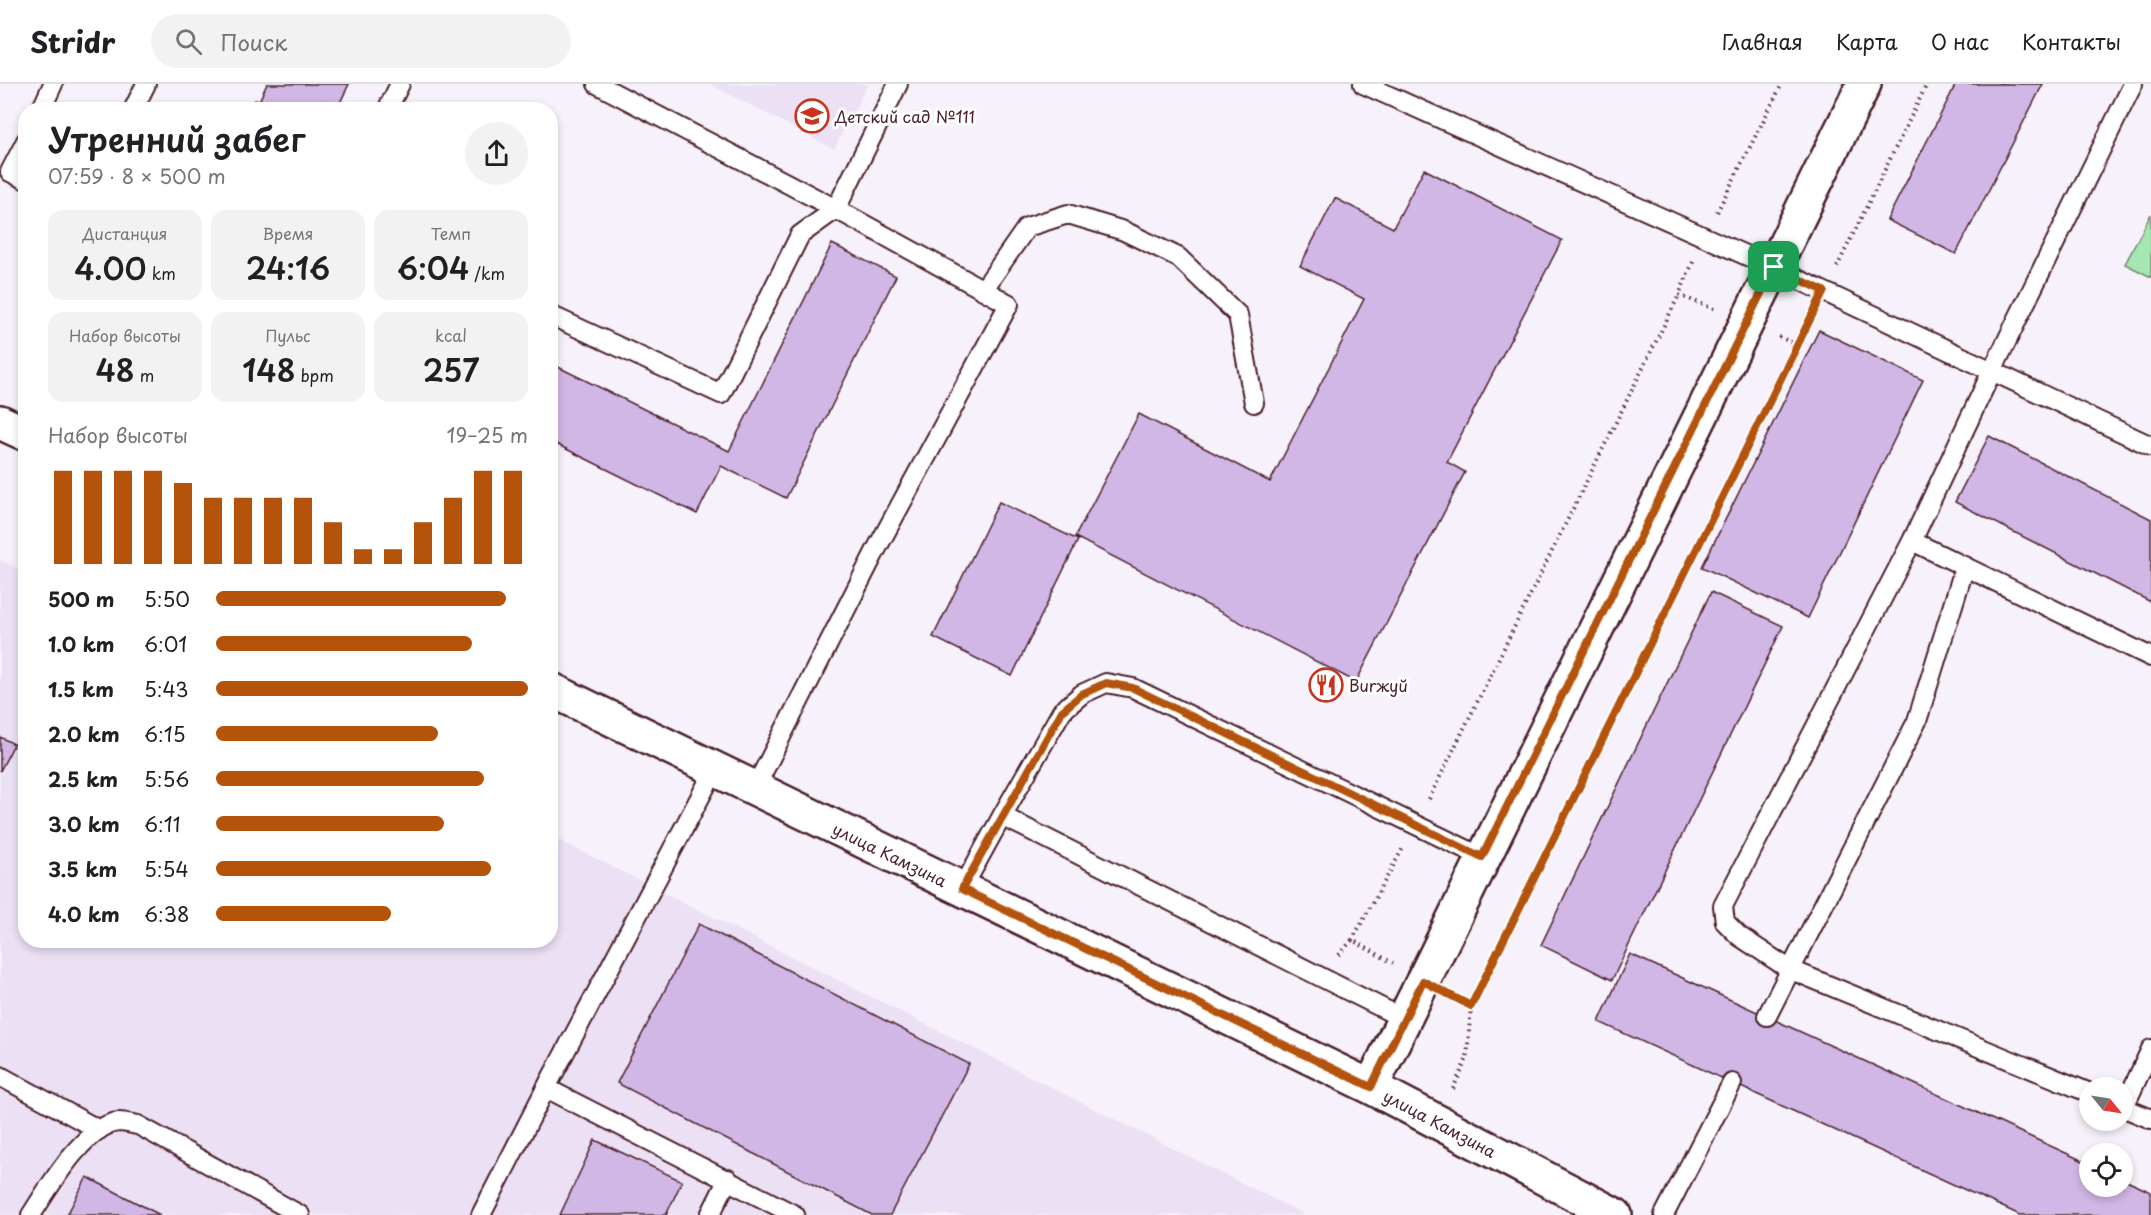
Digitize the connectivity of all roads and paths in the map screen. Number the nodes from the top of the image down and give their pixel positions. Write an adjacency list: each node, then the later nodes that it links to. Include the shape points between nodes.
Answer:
1 (53, 84): 10 (lane)
2 (146, 84): 11 (lane)
3 (400, 84): 12 (lane)
4 (597, 84): 13 (lane)
5 (898, 84): 13 (lane)
6 (1363, 84): 14 (lane)
7 (1864, 84): 14 (main road)
8 (1927, 84): 16 (path)
9 (2133, 84): 19 (lane)
10 (45, 102)
11 (137, 102)
12 (391, 102)
13 (836, 209): 15 (lane); 18 (lane, via 800,235 721,394)
14 (1774, 267): 16 (lane); 30 (main road)
15 (983, 290): 20 (lane, via 1027,227 1068,214 1124,231 1178,257 1238,315); 27 (lane, via 1009,304 876,550)
16 (1824, 291): 19 (lane); 35 (path)
17 (1679, 295): 29 (path)
18 (558, 319)
19 (1992, 371): 21 (lane); 22 (lane)
20 (1254, 403)
21 (2151, 446)
22 (1912, 541): 23 (lane); 33 (lane, via 1723,906 1725,922 1739,936)
23 (1965, 566): 24 (lane); 33 (lane, via 1917,721)
24 (2151, 657)
25 (558, 693): 26 (main road, улица Камзина)
26 (715, 769): 27 (main road, улица Камзина); 43 (lane)
27 (755, 789): 31 (main road, улица Камзина)
28 (1002, 816): 29 (lane, via 1062,711 1082,694 1106,683 1133,688); 31 (lane); 37 (lane)
29 (1416, 825): 30 (lane); 32 (path)
30 (1482, 857): 34 (main road)
31 (962, 889): 42 (main road, улица Камзина)
32 (1352, 940)
33 (1790, 969): 36 (lane); 44 (lane)
34 (1423, 981): 35 (path); 37 (main road)
35 (1471, 1006): 47 (path, via 1467,1058)
36 (1767, 1016)
37 (1404, 1019): 42 (main road)
38 (2151, 1049): 41 (lane)
39 (0, 1076): 48 (lane)
40 (1732, 1083): 56 (lane)
41 (2133, 1086)
42 (1371, 1087): 47 (main road, улица Камзина)
43 (546, 1088): 49 (lane); 52 (lane)
44 (2079, 1088)
45 (2133, 1111): 46 (lane)
46 (2151, 1119)
47 (1437, 1122): 55 (main road, улица Камзина)
48 (99, 1130): 50 (lane, via 71,1154); 51 (lane, via 117,1122 138,1125)
49 (728, 1179): 53 (lane); 54 (lane)
50 (31, 1215)
51 (300, 1215)
52 (481, 1215)
53 (710, 1215)
54 (795, 1215)
55 (1615, 1215)
56 (1664, 1215)

